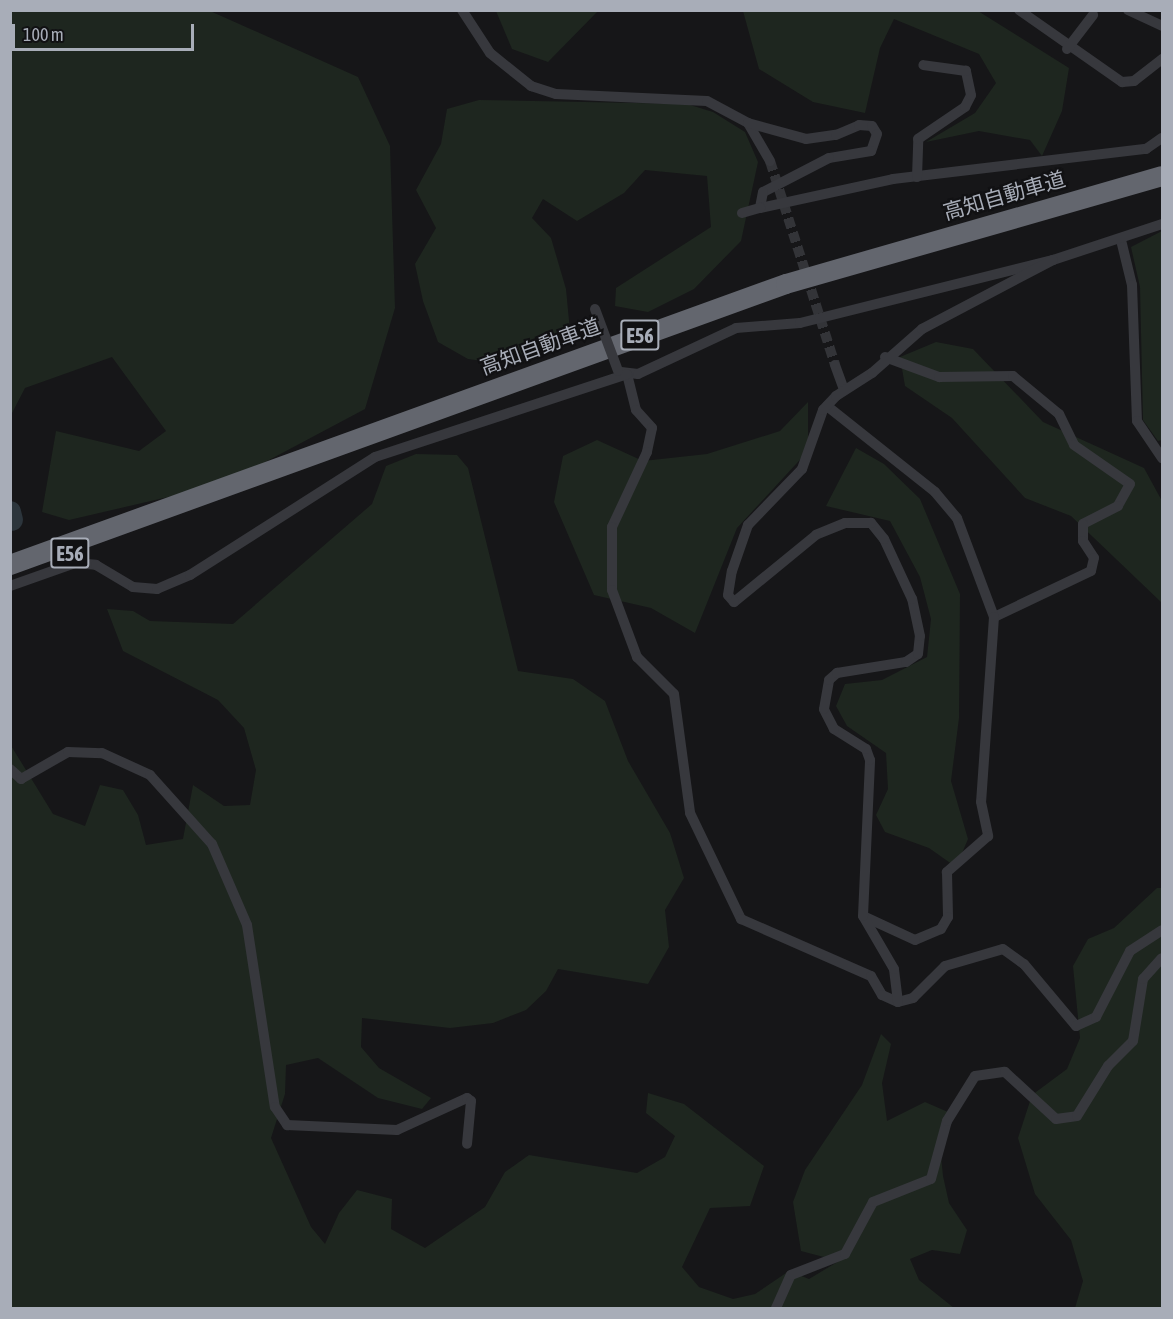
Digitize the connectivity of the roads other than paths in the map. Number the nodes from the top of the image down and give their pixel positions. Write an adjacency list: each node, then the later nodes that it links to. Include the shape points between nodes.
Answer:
1 (462, 10): 9 (street, via 490,53 543,92 693,99)
2 (1019, 10): 6 (street)
3 (1128, 10): 5 (street)
4 (1094, 15): 6 (street)
5 (1162, 26)
6 (1068, 49): 7 (street, via 1122,82 1134,81)
7 (1162, 59)
8 (923, 65): 13 (street, via 966,71 971,95 965,107 918,138)
9 (748, 123): 11 (street); 15 (street, via 806,139 836,135 859,125 872,126 877,134 871,151 829,159 763,192)
10 (1162, 138): 13 (street, via 1146,149)
11 (770, 161)
12 (1162, 176): 27 (highway, 高知自動車道 / E56, via 786,284)
13 (917, 177): 15 (street)
14 (1162, 186): 27 (highway, 高知自動車道 / E56, via 798,292)
15 (760, 208): 16 (street)
16 (742, 213)
17 (1162, 224): 18 (street)
18 (1121, 240): 19 (street); 26 (street, via 1132,285 1137,421)
19 (1053, 260): 21 (street, via 947,314); 23 (street, via 800,322 736,328)
20 (595, 309): 23 (street, bridge)
21 (885, 357): 24 (street); 31 (street, via 939,377 1013,376 1059,414 1074,445 1130,484 1118,507 1083,524 1083,541 1094,558 1091,571)
22 (835, 365): 24 (street)
23 (623, 372): 30 (street, via 375,457 190,575 157,589 133,587 96,565 75,563); 36 (street, via 636,410 652,428 647,452 612,527 612,590 637,657 674,694 690,813 741,919 871,976 882,995)
24 (844, 390): 25 (street)
25 (827, 406): 31 (street, via 935,492 957,518); 33 (street, via 802,469 748,525 728,595 734,602 748,593 816,535 845,523 871,523 885,539 912,599 920,636 918,654 906,663 837,673 829,680 824,709 834,729 866,750 870,760)
26 (1162, 458)
27 (128, 528): 28 (highway, 高知自動車道 / E56); 29 (highway, 高知自動車道 / E56)
28 (10, 565)
29 (10, 575)
30 (10, 586)
31 (994, 616): 33 (street, via 981,802 988,837 946,872 948,917 941,929 915,940)
32 (10, 769): 37 (street, via 21,779 68,752 102,753 150,775 212,844 247,925 275,1107 287,1125 397,1130 467,1098 471,1101)
33 (863, 916): 36 (street, via 894,969)
34 (1162, 930): 36 (street, via 1126,956 1101,1009 1083,1026 1066,1021 1024,964 1003,949 945,966 913,998)
35 (1162, 958): 38 (street, via 1143,979 1133,1041 1108,1066 1077,1116 1056,1119 1005,1072 975,1076 947,1121 931,1179 873,1202 845,1254 791,1275)
36 (898, 1002)
37 (467, 1144)
38 (776, 1308)

